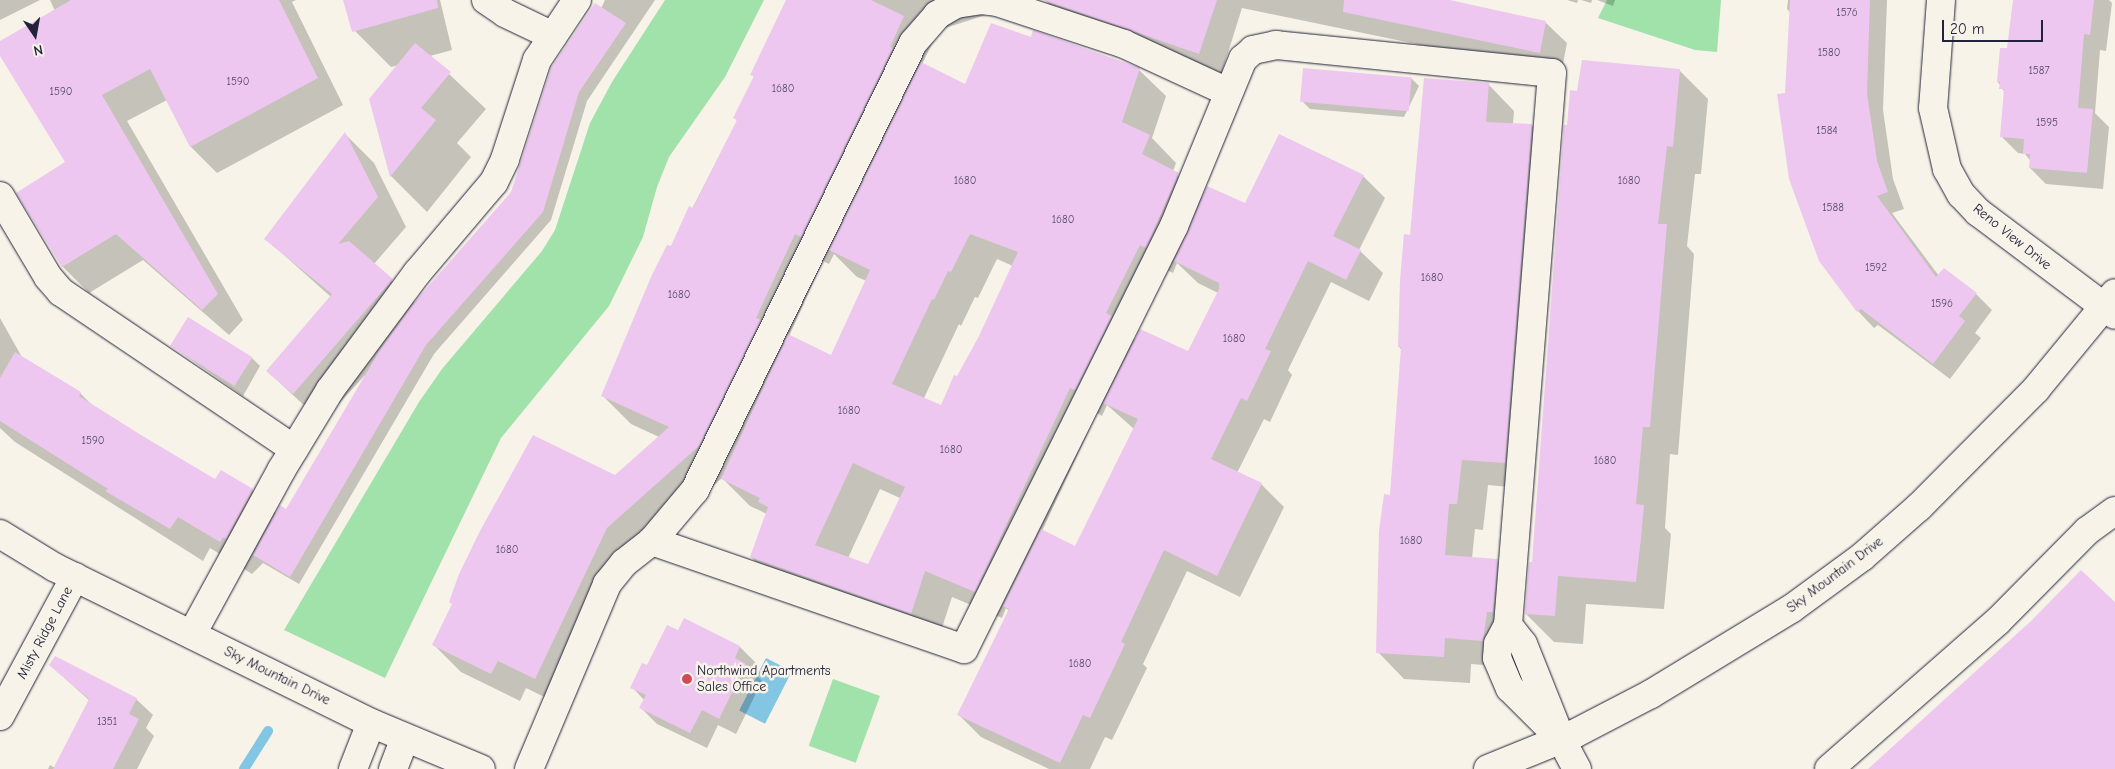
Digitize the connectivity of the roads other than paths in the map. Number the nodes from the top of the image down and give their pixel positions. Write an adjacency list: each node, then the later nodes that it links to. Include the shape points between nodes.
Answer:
1 (486, 0): 4 (street)
2 (577, 0): 4 (street)
3 (1940, 0): 7 (street, Reno View Drive, via 1933,108 1947,169 1961,194 1978,212)
4 (553, 36): 8 (street, via 536,60 505,160 494,182 376,327 330,390)
5 (1228, 92): 11 (street, via 1124,44 997,2 981,0 956,4 938,15 913,43 695,490); 11 (street, via 1197,178 964,649); 17 (street, via 1243,59 1254,50 1276,45 1552,73 1508,625 1523,644)
6 (0, 196): 8 (street, via 48,277 61,292)
7 (2111, 305): 17 (street, Sky Mountain Drive, via 2036,389 1920,507 1862,557 1791,610 1718,656)
8 (294, 449): 13 (street)
9 (2115, 511): 24 (street, via 2087,531 1997,622)
10 (0, 534): 12 (street, Sky Mountain Drive)
11 (652, 541): 21 (street, via 624,563 607,584)
12 (75, 577): 13 (street, Sky Mountain Drive); 14 (street, Misty Ridge Lane)
13 (192, 634): 15 (street, Sky Mountain Drive)
14 (0, 716)
15 (371, 723): 16 (street, Sky Mountain Drive); 18 (street)
16 (405, 738): 19 (street); 20 (street, Sky Mountain Drive)
17 (1561, 739): 22 (street, Sky Mountain Drive); 23 (street)
18 (353, 769)
19 (393, 769)
20 (482, 769)
21 (529, 769)
22 (1488, 769)
23 (1577, 769)
24 (1828, 769)

